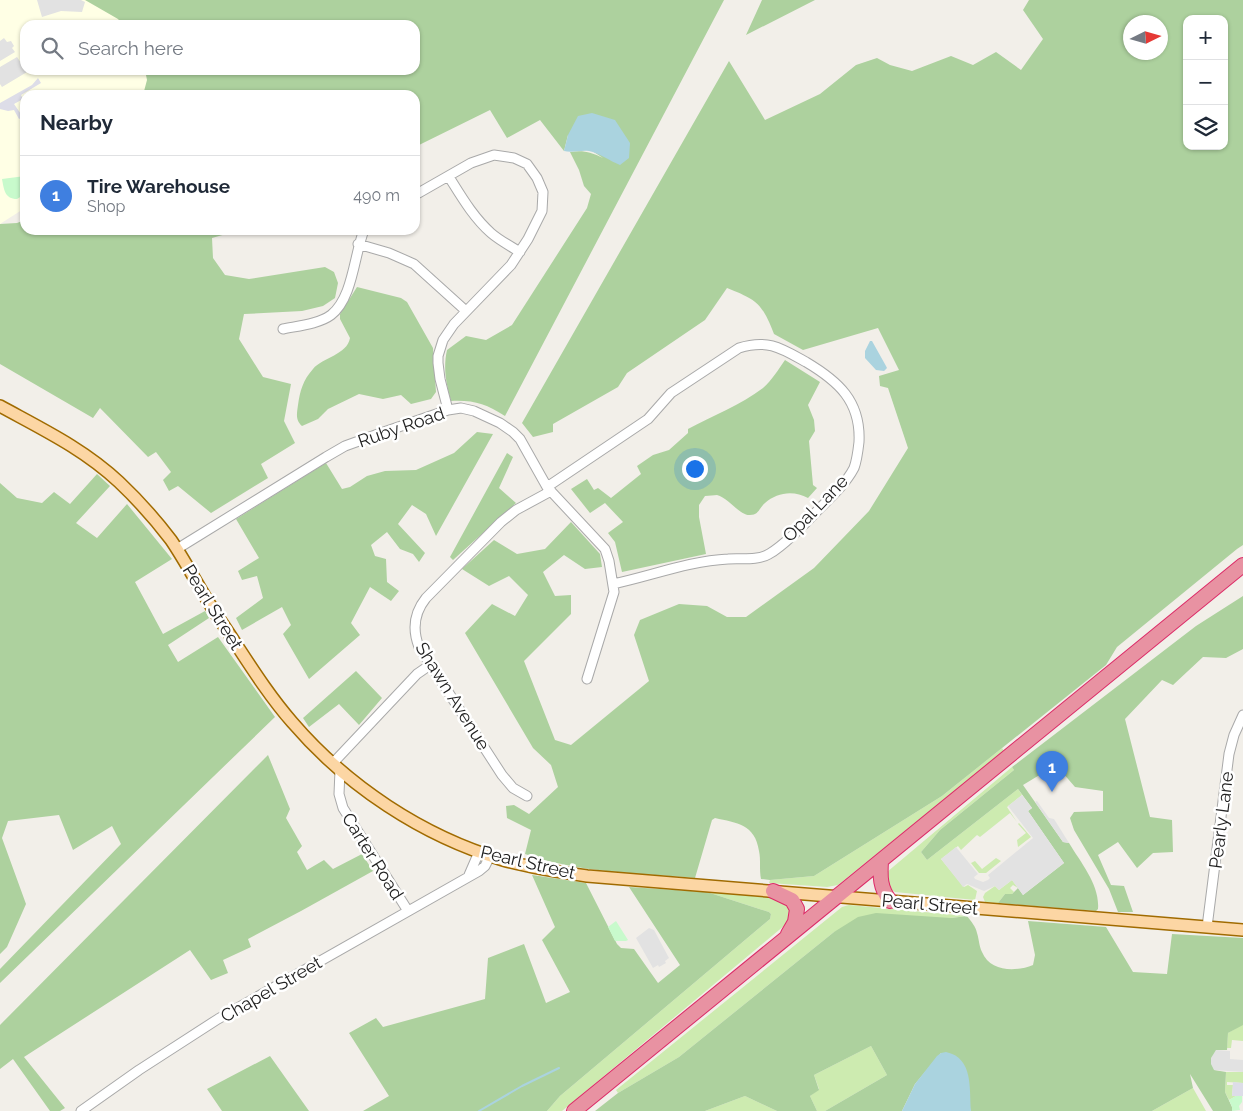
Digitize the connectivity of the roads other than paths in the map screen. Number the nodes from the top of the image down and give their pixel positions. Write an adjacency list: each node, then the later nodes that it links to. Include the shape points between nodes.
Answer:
1 (448, 177): 2 (street); 5 (street, via 483,225); 5 (street, via 471,163 494,155 527,164 543,192 542,211)
2 (420, 192)
3 (362, 235): 4 (street)
4 (358, 244): 6 (street, via 414,264); 7 (street, via 343,302 320,320)
5 (520, 252): 6 (street)
6 (466, 311): 9 (street, via 443,340 438,356)
7 (283, 329)
8 (0, 406): 11 (main road, Pearl Street, via 94,460 146,509)
9 (448, 410): 10 (street, Ruby Road, via 474,411 513,432); 11 (street, Ruby Road, via 339,449)
10 (549, 489): 13 (street, Ruby Road, via 605,549); 13 (street, Opal Lane, via 648,419 671,393 738,348 764,343 776,346 836,382 848,396 858,424 858,453 854,467 810,519 769,554 756,558 714,560); 14 (street, Shawn Avenue, via 502,522 421,604 415,632 419,647)
11 (176, 549): 17 (main road, Pearl Street, via 271,696)
12 (1243, 566): 21 (highway)
13 (613, 584): 15 (street, Ruby Road, via 612,599)
14 (430, 665): 17 (street, via 417,674); 18 (street, Shawn Avenue, via 507,782)
15 (587, 679)
16 (1243, 715): 27 (street, Pearly Lane, via 1229,754)
17 (336, 767): 19 (main road, Pearl Street, via 396,811); 26 (street, Carter Road, via 338,794 343,808)
18 (528, 796)
19 (479, 852): 20 (main road, Pearl Street); 22 (street)
20 (490, 856): 22 (street, Chapel Street, via 485,866); 23 (main road, Pearl Street, via 533,868 587,876)
21 (881, 861): 24 (highway); 25 (highway, via 880,880)
22 (467, 877): 26 (street, Chapel Street)
23 (773, 891): 24 (main road, Pearl Street); 29 (highway, via 792,900 797,909 795,922)
24 (838, 896): 25 (main road, Pearl Street); 29 (highway)
25 (890, 901): 27 (main road, Pearl Street)
26 (408, 911): 30 (street, Chapel Street, via 218,1019)
27 (1207, 927): 28 (main road, Pearl Street)
28 (1243, 930)
29 (783, 942): 31 (highway)
30 (81, 1111)
31 (574, 1111)

